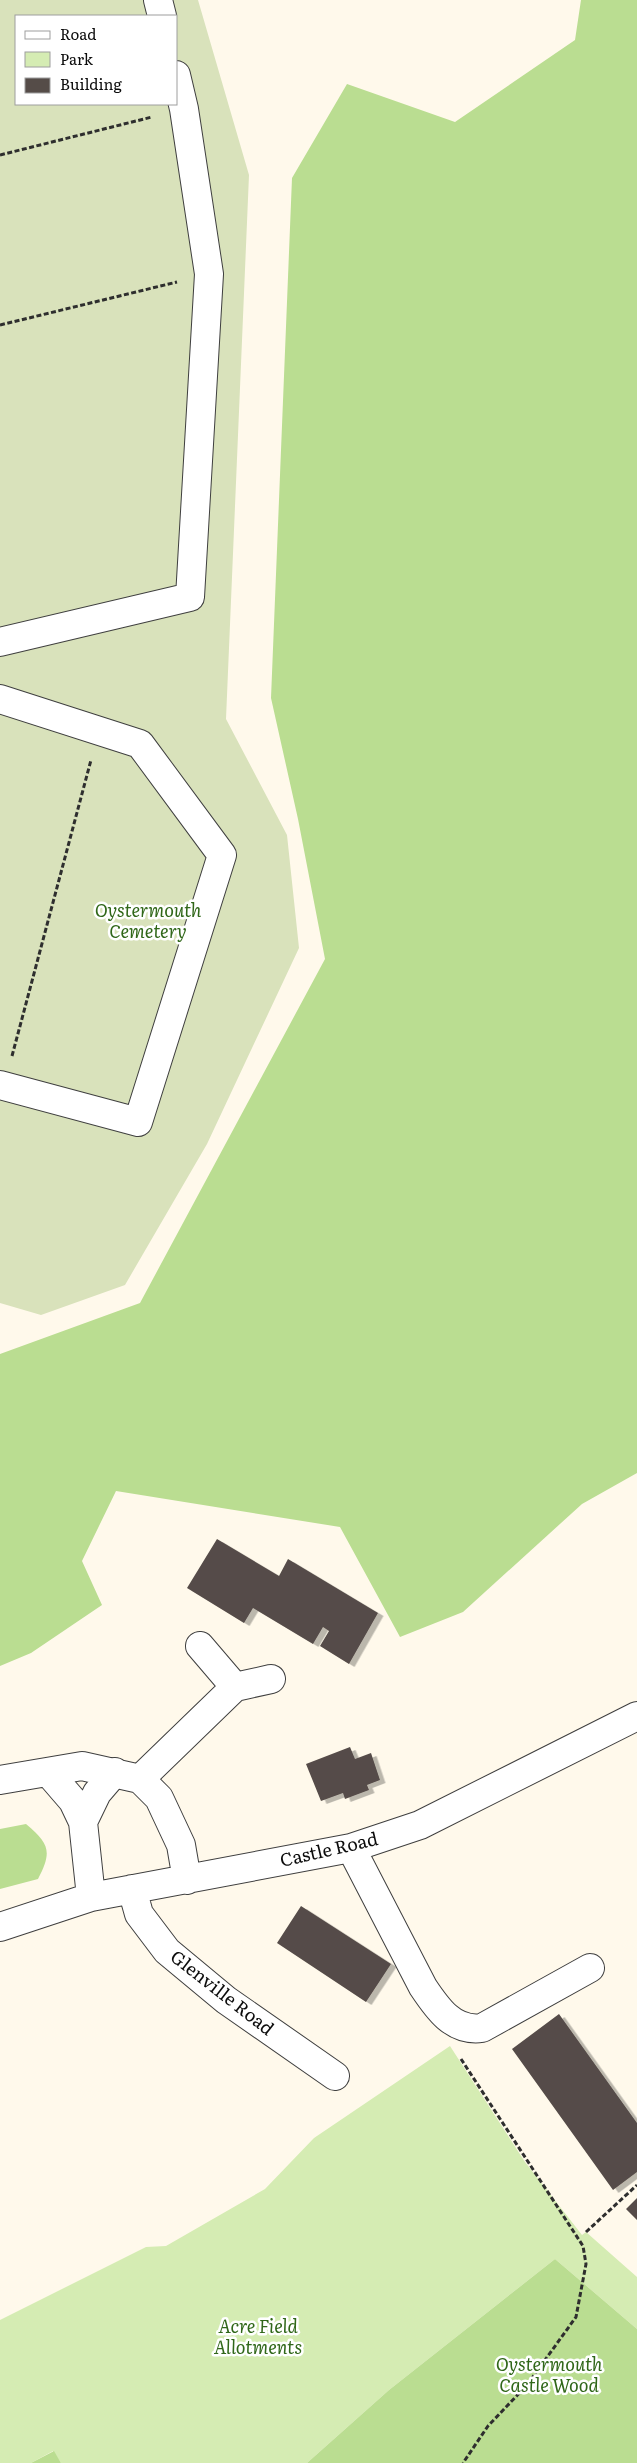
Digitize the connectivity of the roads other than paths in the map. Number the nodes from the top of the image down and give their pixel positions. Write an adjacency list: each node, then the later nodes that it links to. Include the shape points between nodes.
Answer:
1 (158, 0): 2 (street)
2 (162, 15)
3 (178, 84): 4 (street, via 209,274 190,597)
4 (0, 642)
5 (0, 699): 6 (street, via 140,744 222,855 138,1122)
6 (2, 1085)
7 (200, 1646): 9 (street)
8 (271, 1680): 9 (street)
9 (235, 1687): 12 (street)
10 (637, 1716): 15 (street, Castle Road, via 420,1825)
11 (48, 1772): 12 (street, via 82,1766); 13 (street); 14 (street, via 74,1801)
12 (128, 1775): 14 (street, via 96,1794); 16 (street, via 159,1798 181,1845)
13 (0, 1780)
14 (83, 1822): 18 (street)
15 (351, 1848): 16 (street, Castle Road); 20 (street, via 423,1987 454,2023 468,2030 482,2028)
16 (187, 1880): 17 (street, Castle Road)
17 (132, 1889): 18 (street, Castle Road); 21 (street, Glenville Road, via 139,1914 167,1951 226,2000)
18 (92, 1897): 19 (street, Castle Road)
19 (0, 1927)
20 (590, 1968)
21 (335, 2076)

